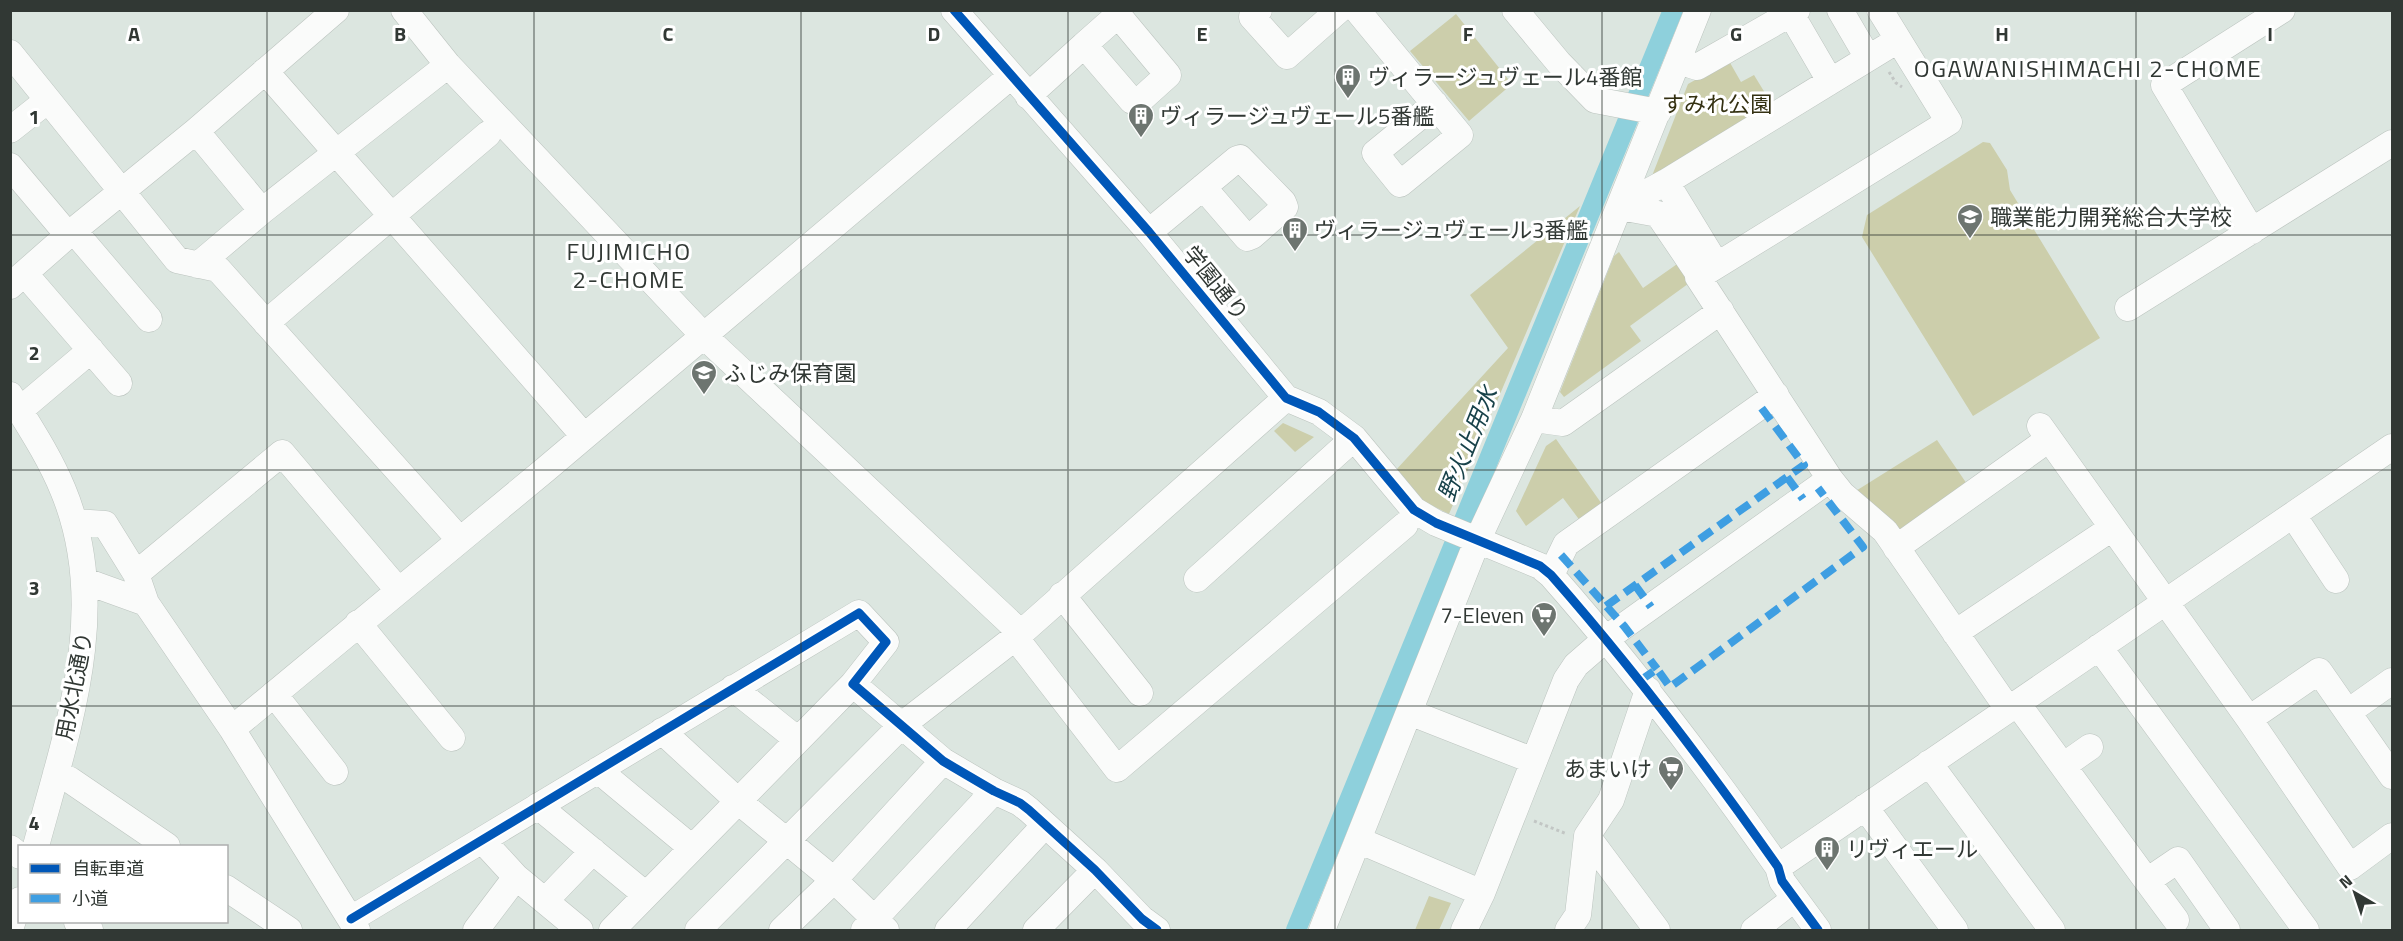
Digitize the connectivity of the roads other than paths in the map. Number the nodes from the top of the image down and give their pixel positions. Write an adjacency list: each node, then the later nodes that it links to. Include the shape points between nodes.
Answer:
1 (336, 10): 18 (street)
2 (404, 10): 17 (street)
3 (954, 10): 19 (street, 学園通り)
4 (1259, 10): 5 (street, via 1252,16 1287,56)
5 (1339, 10)
6 (1357, 10): 23 (street)
7 (1515, 10): 24 (street, via 1595,100)
8 (1698, 10): 16 (street)
9 (1840, 10): 14 (street)
10 (1880, 10): 14 (street)
11 (2282, 10): 37 (street, via 2164,85)
12 (1794, 12): 16 (street, via 1697,67); 20 (street)
13 (1084, 45): 21 (street)
14 (1881, 50): 20 (street); 41 (street, via 1949,122)
15 (10, 53): 22 (street)
16 (1678, 61): 24 (street)
17 (448, 65): 29 (street); 47 (street)
18 (265, 71): 26 (street); 29 (street)
19 (1011, 76): 21 (street, 学園通り); 47 (street)
20 (1830, 81): 31 (street)
21 (1028, 96): 38 (street, 学園通り)
22 (48, 100): 25 (street); 33 (street)
23 (1435, 104): 23 (street, via 1460,135 1400,184 1375,153)
24 (1659, 112): 34 (street)
25 (10, 130)
26 (196, 131): 33 (street); 35 (street)
27 (488, 134): 36 (street)
28 (2392, 142): 37 (street)
29 (338, 153): 35 (street); 36 (street)
30 (10, 166): 39 (street)
31 (1666, 182): 34 (street); 41 (street)
32 (1203, 187): 38 (street)
33 (122, 192): 39 (street); 40 (street, via 177,260)
34 (1620, 207): 41 (street, via 1658,214); 53 (street)
35 (262, 211): 40 (street)
36 (390, 216): 46 (street); 54 (street)
37 (2252, 231): 43 (street)
38 (1149, 232): 51 (street, 学園通り)
39 (71, 233): 42 (street); 45 (street)
40 (198, 265): 46 (street, via 218,269)
41 (1708, 270): 44 (street, via 1698,277)
42 (18, 280): 48 (street)
43 (2128, 308)
44 (1721, 312): 50 (street); 53 (street, via 1563,423)
45 (149, 319)
46 (266, 323): 63 (street)
47 (703, 335): 54 (street); 76 (street)
48 (91, 350): 49 (street); 52 (street)
49 (119, 383)
50 (1776, 395): 57 (street); 66 (street, via 1566,544)
51 (1286, 398): 55 (street, 学園通り, via 1319,412); 71 (street)
52 (15, 402): 59 (street, 用水北通り, via 52,463)
53 (1534, 419): 62 (street)
54 (584, 436): 63 (street)
55 (1354, 438): 62 (street, 学園通り, via 1414,510); 67 (street)
56 (2392, 447): 58 (street)
57 (1830, 479): 64 (street, via 1885,531); 77 (street)
58 (2293, 515): 68 (street); 72 (street)
59 (74, 522): 65 (street, via 105,524); 69 (street, 用水北通り)
60 (1405, 525): 76 (street, via 1117,770)
61 (2112, 528): 64 (street, via 2045,432); 72 (street); 75 (street)
62 (1472, 537): 66 (street, 学園通り, via 1540,566); 86 (street)
63 (459, 539): 70 (street)
64 (1896, 548): 75 (street)
65 (136, 574): 70 (street, via 282,453); 73 (street)
66 (1551, 575): 77 (street, 学園通り)
67 (1197, 579)
68 (2336, 580)
69 (85, 581): 73 (street); 101 (street, 用水北通り, via 83,658)
70 (398, 590): 74 (street)
71 (1062, 595): 76 (street); 83 (street)
72 (2166, 601): 78 (street); 88 (street)
73 (146, 603): 90 (street)
74 (358, 623): 84 (street); 92 (street)
75 (1955, 633): 85 (street)
76 (1018, 635): 89 (street)
77 (1607, 638): 82 (street, 学園通り); 96 (street, via 1576,665 1566,680)
78 (2099, 647): 85 (street); 150 (street)
79 (2392, 681): 87 (street)
80 (853, 684): 81 (street, via 886,642 859,613); 89 (street); 93 (street)
81 (733, 688): 91 (street); 93 (street)
82 (1648, 690): 109 (street, via 1611,800); 117 (street, 学園通り)
83 (1140, 693)
84 (274, 694): 90 (street); 100 (street)
85 (2013, 706): 97 (street); 98 (street)
86 (1409, 712): 96 (street); 112 (street)
87 (2348, 712): 88 (street, via 2319,671); 102 (street)
88 (2249, 719): 108 (street, via 2350,867)
89 (902, 725): 95 (street); 111 (street)
90 (232, 729): 129 (street)
91 (662, 731): 99 (street); 104 (street)
92 (452, 738)
93 (798, 740): 104 (street)
94 (2090, 747): 98 (street)
95 (943, 760): 103 (street); 120 (street)
96 (1534, 761): 123 (street)
97 (1929, 763): 106 (street); 148 (street)
98 (2063, 766): 121 (street)
99 (598, 770): 105 (street); 115 (street)
100 (335, 772)
101 (56, 773): 113 (street, 用水北通り); 114 (street)
102 (2392, 776)
103 (994, 791): 107 (street, via 1020,803); 130 (street)
104 (738, 801): 111 (street); 115 (street)
105 (538, 806): 110 (street); 116 (street)
106 (1865, 807): 117 (street); 147 (street)
107 (1044, 826): 118 (street); 139 (street)
108 (2392, 836)
109 (1586, 839): 143 (street, via 1578,915); 144 (street)
110 (482, 840): 119 (street); 129 (street)
111 (787, 840): 120 (street); 137 (street)
112 (1358, 840): 123 (street); 141 (street)
113 (36, 845)
114 (166, 845)
115 (692, 848): 124 (street)
116 (592, 851): 124 (street); 126 (street)
117 (1778, 867): 125 (street, 学園通り)
118 (1095, 870): 131 (street); 140 (street)
119 (516, 877): 126 (street); 134 (street)
120 (834, 880): 130 (street); 138 (street)
121 (2147, 881): 128 (street); 149 (street, via 2178,860)
122 (228, 889): 133 (street)
123 (1482, 893): 142 (street)
124 (646, 895): 136 (street)
125 (1794, 899): 145 (street); 146 (street, 学園通り)
126 (545, 901): 135 (street)
127 (18, 906): 132 (street)
128 (2176, 920)
129 (354, 925)
130 (875, 927)
131 (1144, 927)
132 (10, 929)
133 (289, 930)
134 (476, 930)
135 (580, 930)
136 (612, 930)
137 (698, 930)
138 (782, 930)
139 (948, 930)
140 (1036, 930)
141 (1322, 930)
142 (1464, 930)
143 (1568, 930)
144 (1656, 930)
145 (1754, 930)
146 (1818, 930)
147 (1955, 930)
148 (2052, 930)
149 (2227, 930)
150 (2306, 930)

